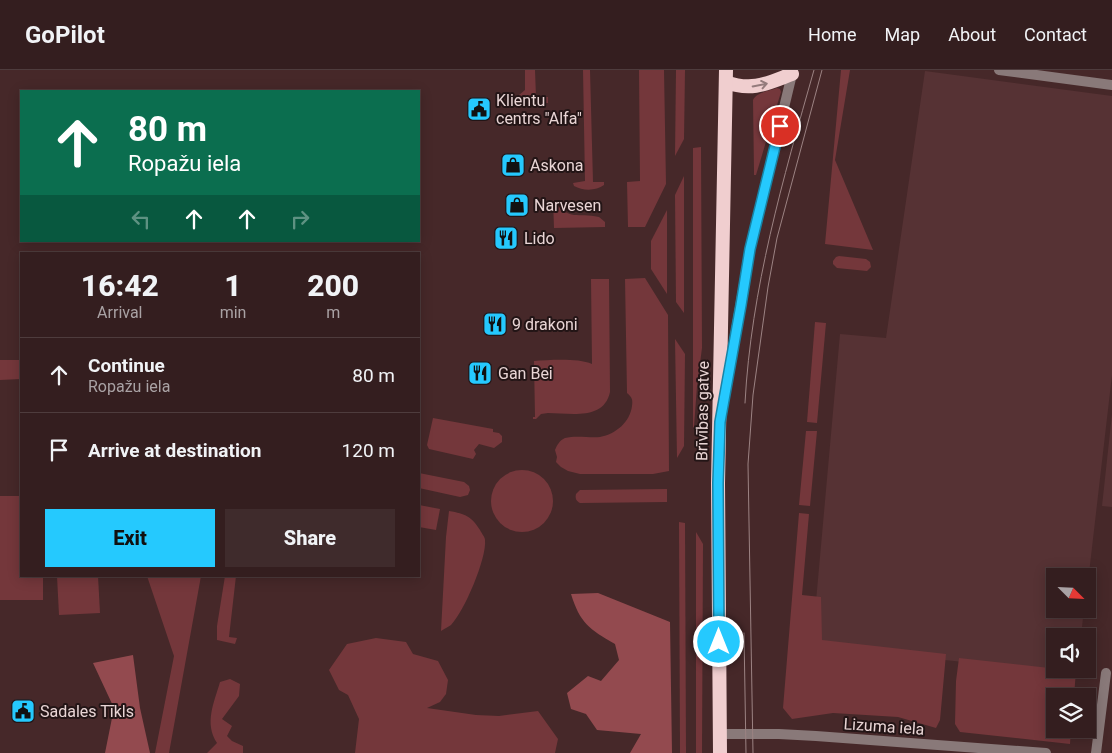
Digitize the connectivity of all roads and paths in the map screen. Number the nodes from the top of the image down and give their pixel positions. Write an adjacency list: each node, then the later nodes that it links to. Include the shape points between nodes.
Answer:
1 (999, 70): 4 (street)
2 (793, 72): 3 (highway, one-way to 2, via 737,86 752,87); 5 (street, via 750,249)
3 (726, 76): 5 (highway, Brīvības gatve)
4 (1112, 85)
5 (720, 422): 7 (highway, Brīvības gatve)
6 (1106, 673): 10 (street)
7 (720, 734): 8 (highway, Brīvības gatve); 9 (street, Lizuma iela, via 816,736)
8 (720, 753)
9 (1046, 753)
10 (1096, 753)

